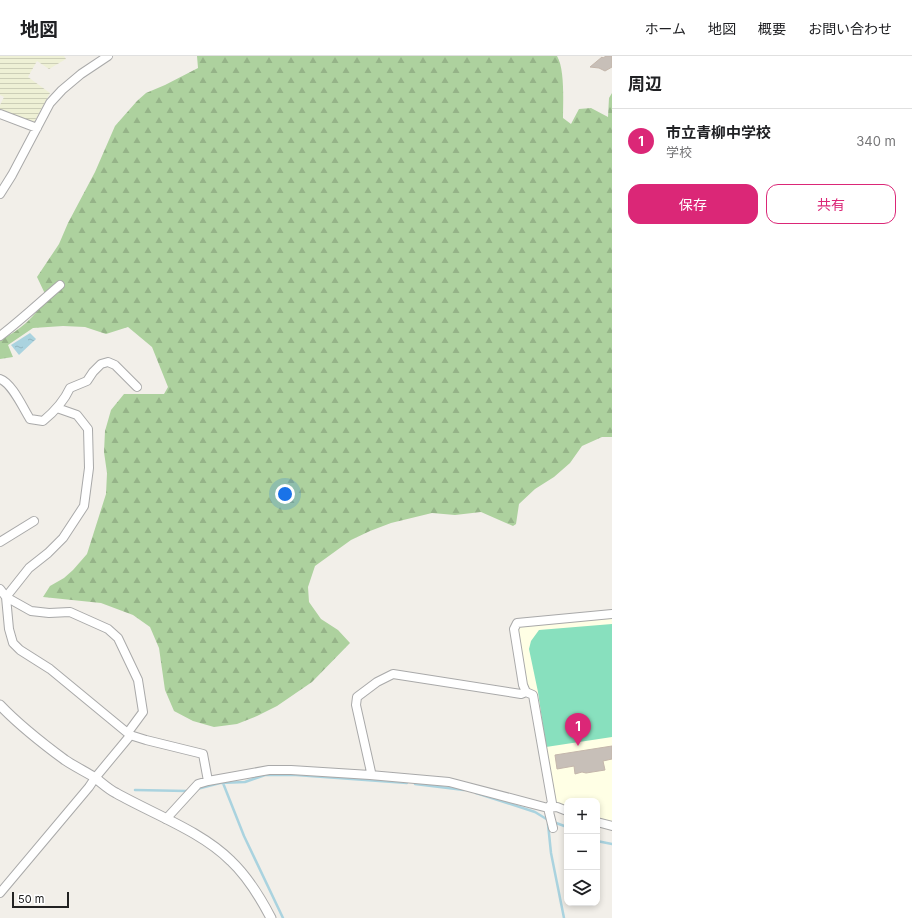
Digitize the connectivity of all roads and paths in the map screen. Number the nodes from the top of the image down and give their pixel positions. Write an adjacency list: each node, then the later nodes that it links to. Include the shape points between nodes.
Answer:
1 (108, 56): 3 (street, via 62,90 50,103)
2 (0, 114): 3 (street)
3 (37, 128): 4 (street)
4 (0, 194)
5 (60, 285): 6 (street)
6 (0, 336)
7 (0, 379): 9 (street, via 13,390 30,419 43,420)
8 (137, 387): 9 (street, via 115,365 108,362 101,364 86,381 70,388)
9 (57, 408): 13 (street, via 77,415 88,429 89,468 84,506 63,538 29,568)
10 (34, 521): 11 (street)
11 (0, 542)
12 (0, 588): 13 (street)
13 (6, 597): 17 (street, via 9,629 16,647 50,669); 17 (street, via 31,611 70,612 114,633 138,680 143,712 129,731)
14 (612, 614): 15 (street, via 517,623 514,629)
15 (526, 692): 18 (street, via 521,694 393,674 377,682 357,697 356,705); 21 (street, via 533,695 552,803)
16 (0, 705): 19 (street, via 22,727 66,761)
17 (130, 735): 19 (street); 20 (street, via 203,754)
18 (370, 775): 20 (street, via 268,770); 21 (street, via 449,782)
19 (95, 778): 23 (street, via 115,793); 27 (street)
20 (208, 781): 23 (street, via 198,784)
21 (548, 808): 22 (street); 26 (street)
22 (564, 811)
23 (166, 819): 28 (street, via 215,847 231,860 247,879)
24 (600, 823): 25 (street)
25 (612, 826)
26 (553, 828)
27 (0, 893)
28 (271, 918)

